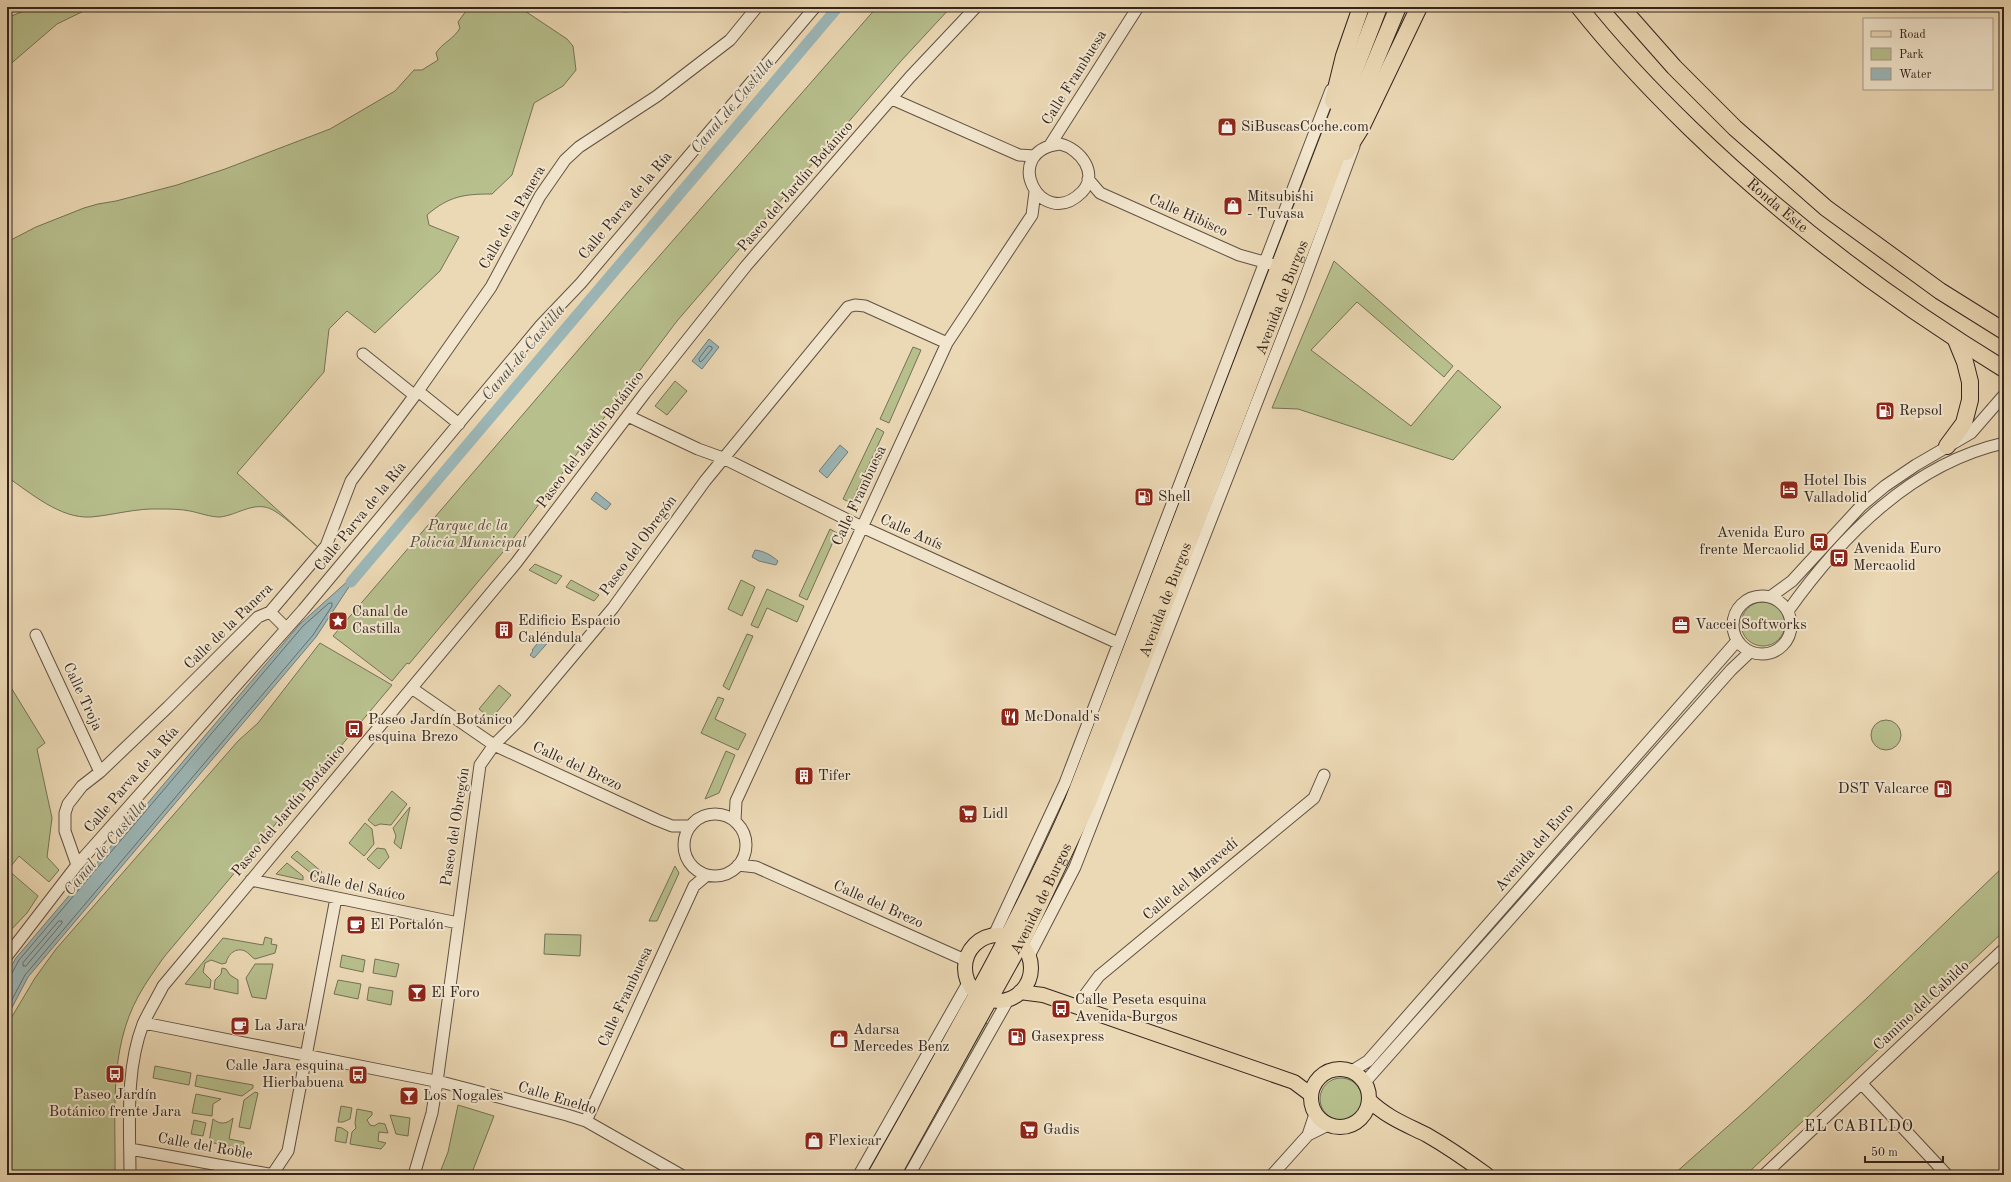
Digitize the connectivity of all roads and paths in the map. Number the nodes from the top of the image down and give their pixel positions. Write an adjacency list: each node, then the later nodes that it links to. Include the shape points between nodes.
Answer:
1 (757, 7): 36 (street, Calle de la Panera, via 730,40 657,96 579,147 565,160 540,196 491,287)
2 (815, 7): 40 (street, Calle Parva de la Ría, via 581,283 540,325)
3 (976, 7): 12 (street, Paseo del Jardín Botánico, via 910,77)
4 (1138, 7): 14 (street, Calle Frambuesa)
5 (1361, 7): 11 (highway)
6 (1379, 7): 17 (highway, Avenida de Burgos)
7 (1398, 7): 20 (highway, Avenida de Burgos)
8 (1420, 7): 13 (highway)
9 (1579, 7): 31 (highway, Ronda Este, via 1664,102 1747,182 1854,268)
10 (1621, 7): 28 (highway, Ronda Este, via 1674,67 1734,128 1826,208 1940,291)
11 (1344, 56): 17 (highway); 26 (street, Avenida de Burgos)
12 (892, 100): 15 (street); 39 (street, Paseo del Jardín Botánico, via 746,266)
13 (1361, 128): 20 (highway); 27 (street, Avenida de Burgos)
14 (1050, 146): 16 (street); 19 (street, via 1060,144 1078,151 1084,159)
15 (1019, 155): 16 (street); 18 (street)
16 (1035, 156): 18 (street)
17 (1320, 158): 26 (highway, Avenida de Burgos)
18 (1030, 168): 21 (street, via 1031,184)
19 (1088, 179): 22 (street, Calle Hibisco); 23 (street, via 1086,187)
20 (1327, 182): 26 (highway, Avenida de Burgos)
21 (1036, 192): 24 (street); 25 (street, Calle Frambuesa)
22 (1100, 193): 23 (street, Calle Hibisco); 26 (street, Calle Hibisco, via 1239,255)
23 (1079, 194): 24 (street, via 1062,203)
24 (1052, 202): 25 (street, Calle Frambuesa)
25 (1032, 215): 32 (street, Calle Frambuesa)
26 (1278, 267): 27 (street, via 1300,275); 35 (highway, Avenida de Burgos); 41 (street, Avenida de Burgos); 45 (highway, Avenida de Burgos)
27 (1298, 297): 38 (street, Avenida de Burgos)
28 (1982, 317): 29 (highway); 30 (highway, Ronda Este)
29 (2004, 321)
30 (2004, 331)
31 (1956, 340): 34 (highway, Ronda Este); 43 (highway, via 1966,362 1970,400 1964,423)
32 (947, 343): 44 (street, Paseo del Obregón, via 865,306 848,307); 47 (street, Calle Frambuesa)
33 (363, 354): 36 (street)
34 (2004, 369)
35 (1237, 378): 41 (street); 59 (highway, Avenida de Burgos)
36 (416, 393): 40 (street); 51 (street, Calle de la Panera, via 351,481 326,546)
37 (2004, 394): 43 (street, via 1971,433)
38 (1252, 414): 45 (street); 48 (street, Avenida de Burgos)
39 (628, 416): 44 (street, Calle Anís); 60 (street, Paseo del Jardín Botánico, via 516,564)
40 (459, 424): 53 (street, Calle Parva de la Ría)
41 (1202, 424): 52 (street, Avenida de Burgos)
42 (2004, 443): 50 (street, via 1950,462 1897,493 1871,515 1834,554)
43 (1947, 446): 49 (street, via 1861,506 1792,581)
44 (723, 458): 47 (street, Calle Anís); 64 (street, Paseo del Obregón, via 613,608 519,720)
45 (1215, 471): 46 (highway, Avenida de Burgos)
46 (1195, 523): 48 (street); 59 (highway, Avenida de Burgos)
47 (862, 527): 56 (street, Calle Anís); 69 (street, Calle Frambuesa)
48 (1183, 594): 57 (street, Avenida de Burgos)
49 (1770, 597): 50 (street, via 1781,603); 55 (street, via 1751,598 1739,607 1734,614 1732,625)
50 (1788, 611): 58 (street, via 1791,626 1786,642 1768,654)
51 (270, 612): 53 (street); 65 (street, Calle de la Panera, via 258,617)
52 (1124, 627): 56 (street, Avenida de Burgos); 59 (street, via 1123,647)
53 (286, 628): 78 (street, Calle Parva de la Ría)
54 (36, 635): 65 (street, Calle Troja)
55 (1737, 641): 58 (street); 100 (street, Avenida del Euro, via 1368,1061)
56 (1118, 643): 62 (street, Avenida de Burgos)
57 (1160, 652): 59 (street, via 1149,663); 63 (street, Avenida de Burgos)
58 (1750, 652): 102 (street, Avenida del Euro)
59 (1135, 660): 61 (highway, Avenida de Burgos)
60 (413, 689): 64 (street, Calle del Brezo); 83 (street, Paseo del Jardín Botánico)
61 (1123, 692): 62 (street, via 1107,691); 63 (street, via 1133,705); 67 (highway, Avenida de Burgos); 68 (highway, Avenida de Burgos)
62 (1096, 701): 74 (street, Avenida de Burgos, via 1065,783)
63 (1132, 720): 76 (street, Avenida de Burgos)
64 (494, 745): 72 (street, Calle del Brezo); 86 (street, Paseo del Obregón, via 480,765)
65 (100, 772): 78 (street, Calle de la Panera, via 82,786 68,804 65,813 66,831)
66 (1324, 775): 97 (street, Calle del Maravedí, via 1314,798 1099,976)
67 (1081, 780): 74 (street, via 1054,822); 87 (highway, Avenida de Burgos, via 1051,851)
68 (1089, 800): 76 (street); 87 (highway, Avenida de Burgos, via 1062,860)
69 (736, 801): 70 (street, Calle Frambuesa); 71 (street, Calle Frambuesa)
70 (719, 814): 71 (street); 73 (street, via 706,815)
71 (735, 821): 77 (street, via 744,833)
72 (672, 826): 73 (street, Calle del Brezo); 75 (street, Calle del Brezo)
73 (690, 826): 75 (street)
74 (1044, 828): 87 (street, Avenida de Burgos)
75 (684, 842): 81 (street, via 685,855)
76 (1085, 843): 90 (street, Avenida de Burgos, via 1075,868)
77 (745, 854): 79 (street); 80 (street, Calle del Brezo)
78 (77, 865): 89 (street, Calle Parva de la Ría)
79 (738, 865): 80 (street, Calle del Brezo); 82 (street, via 726,874)
80 (756, 867): 91 (street, Calle del Brezo)
81 (694, 868): 82 (street); 84 (street, Calle Frambuesa)
82 (707, 875): 84 (street, Calle Frambuesa)
83 (251, 880): 85 (street, Calle del Saúco); 98 (street, Paseo del Jardín Botánico, via 163,986)
84 (694, 886): 108 (street, Calle Frambuesa)
85 (336, 898): 86 (street, Calle del Saúco); 99 (street)
86 (458, 923): 101 (street, Paseo del Obregón)
87 (1008, 938): 90 (main road); 91 (main road, via 983,938 974,945); 93 (highway, Avenida de Burgos)
88 (2004, 949): 103 (street, Camino del Cabildo)
89 (7, 956)
90 (1029, 956): 92 (main road)
91 (965, 960): 93 (main road, via 964,968)
92 (1030, 978): 94 (main road); 95 (main road)
93 (978, 992): 96 (main road); 110 (street, Avenida de Burgos); 113 (highway, Avenida de Burgos); 120 (highway, Avenida de Burgos)
94 (1020, 992): 95 (main road); 96 (main road)
95 (1043, 995): 97 (main road)
96 (1008, 1000): 105 (street)
97 (1076, 1007): 104 (main road)
98 (144, 1023): 99 (street, Calle Eneldo); 112 (street, Paseo del Jardín Botánico, via 136,1045 131,1076)
99 (305, 1056): 101 (street, Calle Eneldo); 115 (street, via 288,1151)
100 (1352, 1071): 102 (main road); 104 (main road, via 1340,1068 1330,1070 1321,1075)
101 (437, 1082): 108 (street, Calle Eneldo); 116 (street, Paseo del Obregón, via 430,1119)
102 (1365, 1082): 106 (main road, via 1368,1090)
103 (1862, 1084): 125 (street, Camino del Cabildo); 126 (street)
104 (1312, 1088): 107 (main road, via 1312,1106)
105 (950, 1101): 113 (street, via 916,1147); 122 (street)
106 (1367, 1106): 109 (main road, via 1357,1122 1347,1126); 124 (main road, via 1429,1136)
107 (1315, 1114): 109 (main road); 111 (street)
108 (586, 1121): 117 (street, Calle Eneldo)
109 (1328, 1125): 111 (street)
110 (884, 1131): 118 (street, Avenida de Burgos); 119 (street)
111 (1308, 1134): 123 (street)
112 (130, 1149): 114 (street, Paseo del Jardín Botánico); 115 (street, Calle del Roble)
113 (906, 1150): 121 (highway, Avenida de Burgos)
114 (130, 1175)
115 (272, 1175)
116 (414, 1175)
117 (681, 1175)
118 (859, 1175)
119 (863, 1175)
120 (876, 1175)
121 (892, 1175)
122 (909, 1175)
123 (1272, 1175)
124 (1487, 1175)
125 (1764, 1175)
126 (1947, 1175)

